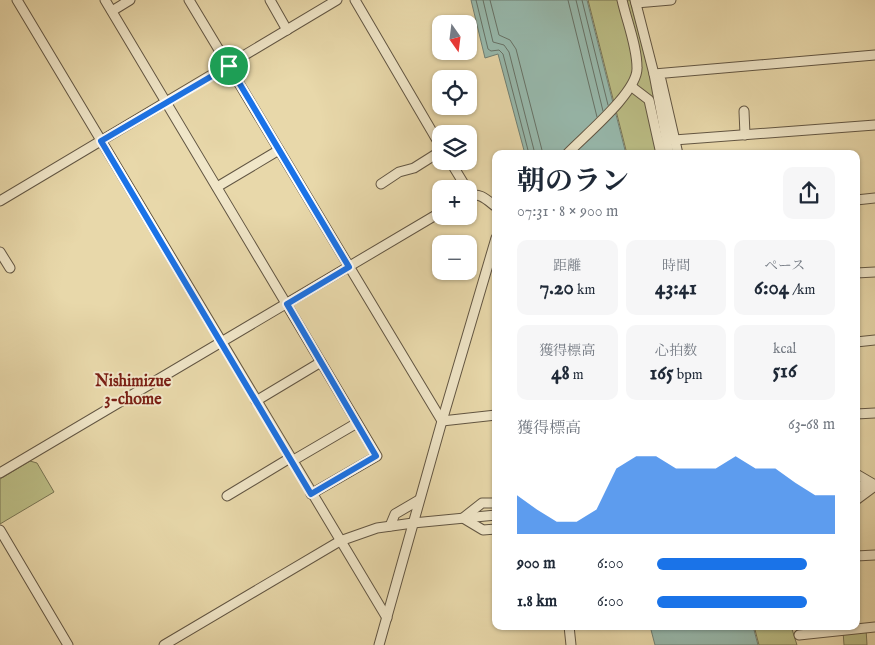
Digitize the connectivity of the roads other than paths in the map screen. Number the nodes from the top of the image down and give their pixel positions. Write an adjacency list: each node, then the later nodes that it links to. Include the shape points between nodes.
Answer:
1 (17, 0): 23 (street)
2 (105, 0): 11 (street)
3 (130, 0): 11 (street)
4 (189, 0): 14 (street)
5 (270, 0): 12 (street)
6 (337, 0): 12 (street)
7 (354, 0): 20 (street)
8 (622, 0): 16 (street, via 638,70)
9 (671, 0): 10 (street)
10 (635, 1): 15 (street)
11 (112, 11): 17 (street)
12 (287, 30): 14 (street)
13 (875, 54): 15 (street)
14 (229, 66): 17 (street); 24 (street)
15 (654, 74): 22 (street, via 661,80); 27 (street)
16 (630, 90): 25 (street); 26 (street, via 649,100)
17 (166, 102): 23 (street); 31 (street)
18 (744, 111): 21 (street)
19 (875, 125): 21 (street)
20 (432, 132)
21 (745, 135): 22 (street)
22 (674, 140): 28 (street)
23 (101, 141): 35 (street); 47 (street)
24 (279, 150): 31 (street); 40 (street)
25 (571, 150)
26 (660, 150)
27 (668, 150)
28 (677, 150)
29 (432, 157): 30 (street)
30 (381, 184)
31 (217, 187): 44 (street)
32 (477, 195): 36 (street)
33 (875, 198): 34 (street)
34 (860, 200)
35 (0, 201)
36 (492, 203)
37 (432, 217): 40 (street)
38 (492, 251): 53 (street)
39 (0, 252): 41 (street)
40 (349, 267): 44 (street); 53 (street)
41 (10, 268)
42 (875, 272): 43 (street)
43 (860, 273)
44 (287, 304): 47 (street); 48 (street)
45 (875, 340): 46 (street)
46 (860, 342)
47 (221, 343): 49 (street); 56 (street)
48 (321, 362): 49 (street); 54 (street)
49 (256, 401): 55 (street)
50 (875, 413): 51 (street)
51 (860, 414)
52 (492, 415): 53 (street)
53 (442, 420): 63 (street)
54 (357, 423): 55 (street); 60 (street, via 376,456)
55 (291, 459): 60 (street); 61 (street)
56 (0, 472)
57 (860, 476): 58 (street)
58 (875, 485): 59 (street); 62 (street)
59 (860, 487)
60 (311, 494): 71 (street)
61 (227, 496)
62 (860, 497)
63 (419, 500): 67 (street); 68 (street, via 395,514)
64 (492, 503): 66 (street, via 482,504)
65 (492, 515): 66 (street)
66 (463, 518): 67 (street); 69 (street, via 483,530)
67 (413, 523): 68 (street); 74 (street)
68 (390, 526): 71 (street)
69 (492, 529)
70 (0, 530): 80 (street)
71 (340, 541): 74 (street); 81 (street)
72 (875, 555): 73 (street)
73 (860, 556)
74 (387, 618): 82 (street)
75 (875, 628): 76 (street)
76 (860, 629)
77 (569, 630): 83 (street)
78 (853, 630): 79 (street)
79 (799, 635)
80 (68, 645)
81 (164, 645)
82 (379, 645)
83 (571, 645)

